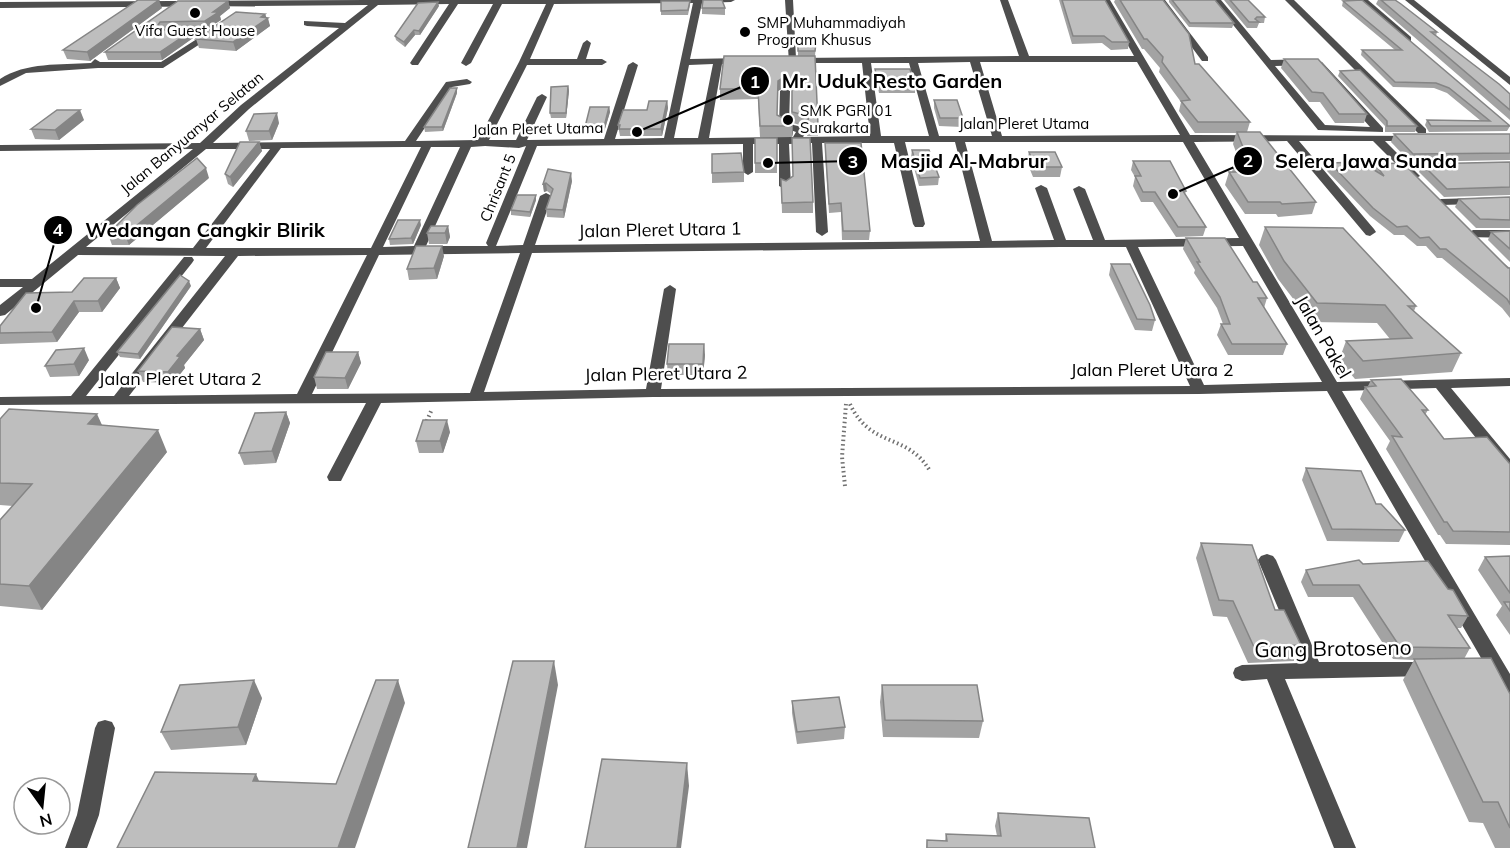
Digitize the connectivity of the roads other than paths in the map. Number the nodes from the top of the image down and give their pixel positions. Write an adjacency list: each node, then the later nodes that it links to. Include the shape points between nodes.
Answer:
1 (6, 0): 18 (street)
2 (698, 0): 3 (street); 14 (street); 41 (street)
3 (731, 0)
4 (789, 0): 37 (street)
5 (1004, 0): 30 (street)
6 (1106, 0): 31 (street, Jalan Pakel)
7 (1161, 0): 32 (street)
8 (1217, 0): 45 (street)
9 (1289, 0): 52 (street)
10 (1363, 0): 28 (street)
11 (1409, 0): 48 (street)
12 (377, 1): 13 (street); 15 (street); 23 (street, Jalan Banyuanyar Selatan)
13 (416, 1): 16 (street)
14 (551, 1): 17 (street); 38 (street)
15 (253, 2): 19 (street); 20 (street)
16 (455, 2): 17 (street); 43 (street)
17 (499, 2): 44 (street)
18 (0, 4): 19 (street)
19 (178, 4): 21 (street)
20 (236, 16)
21 (159, 17)
22 (307, 23): 23 (street)
23 (348, 26): 75 (street, Jalan Banyuanyar Selatan, via 244,107)
24 (218, 28): 26 (street)
25 (188, 33): 26 (street)
26 (209, 34): 49 (street, via 160,66 101,60 17,72)
27 (587, 43): 39 (street)
28 (1415, 45)
29 (974, 59): 30 (street); 34 (street); 59 (street)
30 (1025, 59): 31 (street)
31 (1139, 59): 53 (street, Jalan Pakel)
32 (1205, 59)
33 (866, 60): 34 (street); 37 (street); 61 (street)
34 (913, 60): 57 (street)
35 (750, 61): 42 (street)
36 (781, 61): 37 (street)
37 (792, 61)
38 (524, 62): 39 (street); 72 (street)
39 (580, 62): 40 (street)
40 (602, 62)
41 (687, 62): 42 (street); 68 (street)
42 (718, 62): 62 (street)
43 (415, 63)
44 (466, 63)
45 (1268, 63): 45 (street, via 1322,128 1380,129 1319,64)
46 (633, 65): 67 (street)
47 (467, 82): 69 (street, via 448,84)
48 (1510, 82)
49 (0, 83)
50 (785, 91): 65 (street, via 784,126 803,130)
51 (542, 98): 73 (street)
52 (1422, 131)
53 (1185, 138): 54 (street, Jalan Pleret Utama); 59 (street, Jalan Pleret Utama); 90 (street, Jalan Pakel)
54 (1290, 138): 55 (street, Jalan Pleret Utama); 88 (street)
55 (1376, 138): 56 (street, Jalan Pleret Utama); 79 (street, via 1411,167)
56 (1432, 138)
57 (935, 139): 58 (street, Jalan Pleret Utama); 60 (street, Jalan Pleret Utama)
58 (959, 139): 59 (street, Jalan Pleret Utama); 93 (street)
59 (998, 139)
60 (899, 140): 61 (street, Jalan Pleret Utama); 85 (street)
61 (876, 141): 66 (street, Jalan Pleret Utama)
62 (703, 142): 63 (street, Jalan Pleret Utama); 68 (street, Jalan Pleret Utama)
63 (748, 142): 64 (street, Jalan Pleret Utama); 78 (street)
64 (784, 142): 65 (street, Jalan Pleret Utama); 80 (street)
65 (798, 142): 66 (street, Jalan Pleret Utama)
66 (817, 142): 87 (street)
67 (608, 143): 68 (street, Jalan Pleret Utama); 74 (street, Jalan Pleret Utama)
68 (668, 143)
69 (408, 145): 70 (street, Jalan Pleret Utama); 76 (street, Jalan Pleret Utama)
70 (427, 145): 71 (street, Jalan Pleret Utama); 97 (street)
71 (466, 145): 72 (street, Jalan Pleret Utama); 98 (street)
72 (481, 145): 73 (street, Jalan Pleret Utama)
73 (519, 145): 74 (street, Jalan Pleret Utama)
74 (532, 145): 91 (street, Chrisant 5)
75 (202, 147): 76 (street, Jalan Pleret Utama); 77 (street, Jalan Pleret Utama); 100 (street, Jalan Banyuanyar Selatan)
76 (277, 147): 102 (street)
77 (0, 148)
78 (748, 172)
79 (1420, 181)
80 (785, 186)
81 (1041, 188): 94 (street)
82 (1079, 189): 92 (street)
83 (546, 196): 99 (street)
84 (1510, 200): 86 (street, via 1437,198)
85 (919, 224)
86 (1465, 226): 89 (street); 96 (street)
87 (822, 232)
88 (1370, 232)
89 (1510, 234)
90 (1248, 242): 92 (street, Jalan Pleret Utara 1); 109 (street, Jalan Pakel)
91 (492, 243)
92 (1100, 243): 94 (street, Jalan Pleret Utara 1)
93 (987, 244): 94 (street, Jalan Pleret Utara 1); 99 (street, Jalan Pleret Utara 1)
94 (1061, 244)
95 (1132, 247): 110 (street)
96 (1488, 249)
97 (376, 250): 98 (street, Jalan Pleret Utara 1); 101 (street, Jalan Pleret Utara 1); 113 (street)
98 (418, 250): 99 (street, Jalan Pleret Utara 1)
99 (528, 250): 112 (street)
100 (72, 251): 102 (street, Jalan Pleret Utara 1); 104 (street, Jalan Banyuanyar Selatan)
101 (234, 253): 102 (street, Jalan Pleret Utara 1); 116 (street)
102 (192, 257): 115 (street)
103 (0, 283): 104 (street)
104 (34, 283): 106 (street, Jalan Banyuanyar Selatan)
105 (670, 289): 111 (street)
106 (0, 312)
107 (1510, 382): 108 (street, Jalan Pleret Utara 2)
108 (1440, 384): 109 (street, Jalan Pleret Utara 2); 118 (street)
109 (1332, 388): 110 (street, Jalan Pleret Utara 2); 123 (street, Jalan Pakel)
110 (1199, 390): 111 (street, Jalan Pleret Utara 2)
111 (653, 393): 112 (street, Jalan Pleret Utara 2)
112 (476, 396): 114 (street, Jalan Pleret Utara 2)
113 (303, 398): 114 (street, Jalan Pleret Utara 2); 116 (street, Jalan Pleret Utara 2)
114 (376, 398): 119 (street)
115 (76, 399): 116 (street, Jalan Pleret Utara 2); 117 (street, Jalan Pleret Utara 2)
116 (119, 399)
117 (0, 401)
118 (1510, 469)
119 (335, 477)
120 (1268, 560): 124 (street)
121 (1451, 669): 124 (street, Gang Brotoseno)
122 (1474, 669): 123 (street)
123 (1497, 669): 127 (street, Jalan Pakel)
124 (1313, 670): 125 (street, Gang Brotoseno)
125 (1274, 672): 126 (street, Gang Brotoseno); 130 (street)
126 (1242, 673)
127 (1510, 691)
128 (105, 728): 129 (street, via 88,816)
129 (76, 848)
130 (1345, 848)

